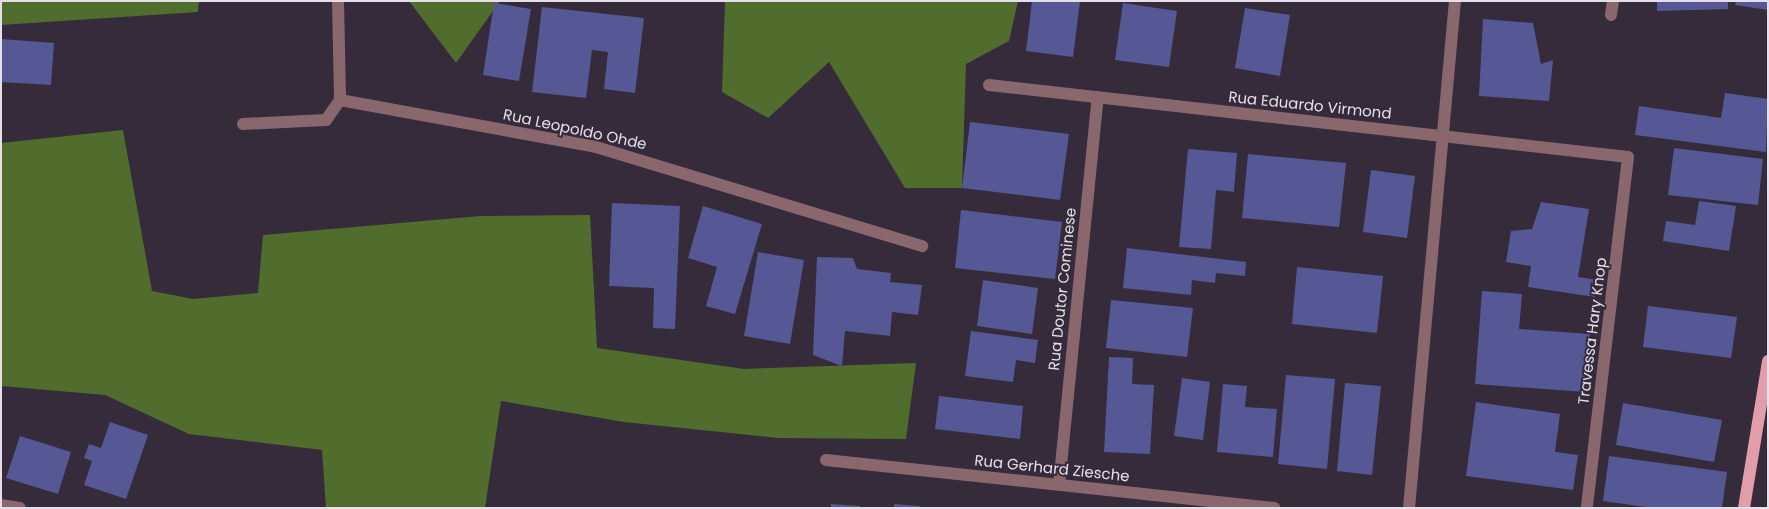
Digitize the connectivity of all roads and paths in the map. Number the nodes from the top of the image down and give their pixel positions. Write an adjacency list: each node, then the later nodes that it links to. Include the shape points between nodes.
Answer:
1 (338, 1): 7 (street)
2 (1455, 1): 9 (street)
3 (1613, 1): 4 (street)
4 (1611, 16)
5 (989, 85): 6 (street, Rua Eduardo Virmond)
6 (1098, 97): 9 (street, Rua Eduardo Virmond); 14 (street, Rua Doutor Cominese)
7 (340, 100): 8 (street, via 326,120); 11 (street, Rua Leopoldo Ohde, via 596,147)
8 (243, 124)
9 (1446, 137): 10 (street, Rua Eduardo Virmond); 18 (street)
10 (1628, 157): 19 (street, Travessa Hary Knop)
11 (922, 246)
12 (1768, 361): 20 (main road)
13 (826, 460): 14 (street, Rua Gerhard Ziesche)
14 (1059, 485): 17 (street, Rua Gerhard Ziesche)
15 (1, 505): 16 (street)
16 (20, 508)
17 (1274, 508)
18 (1409, 508)
19 (1587, 508)
20 (1744, 508)

